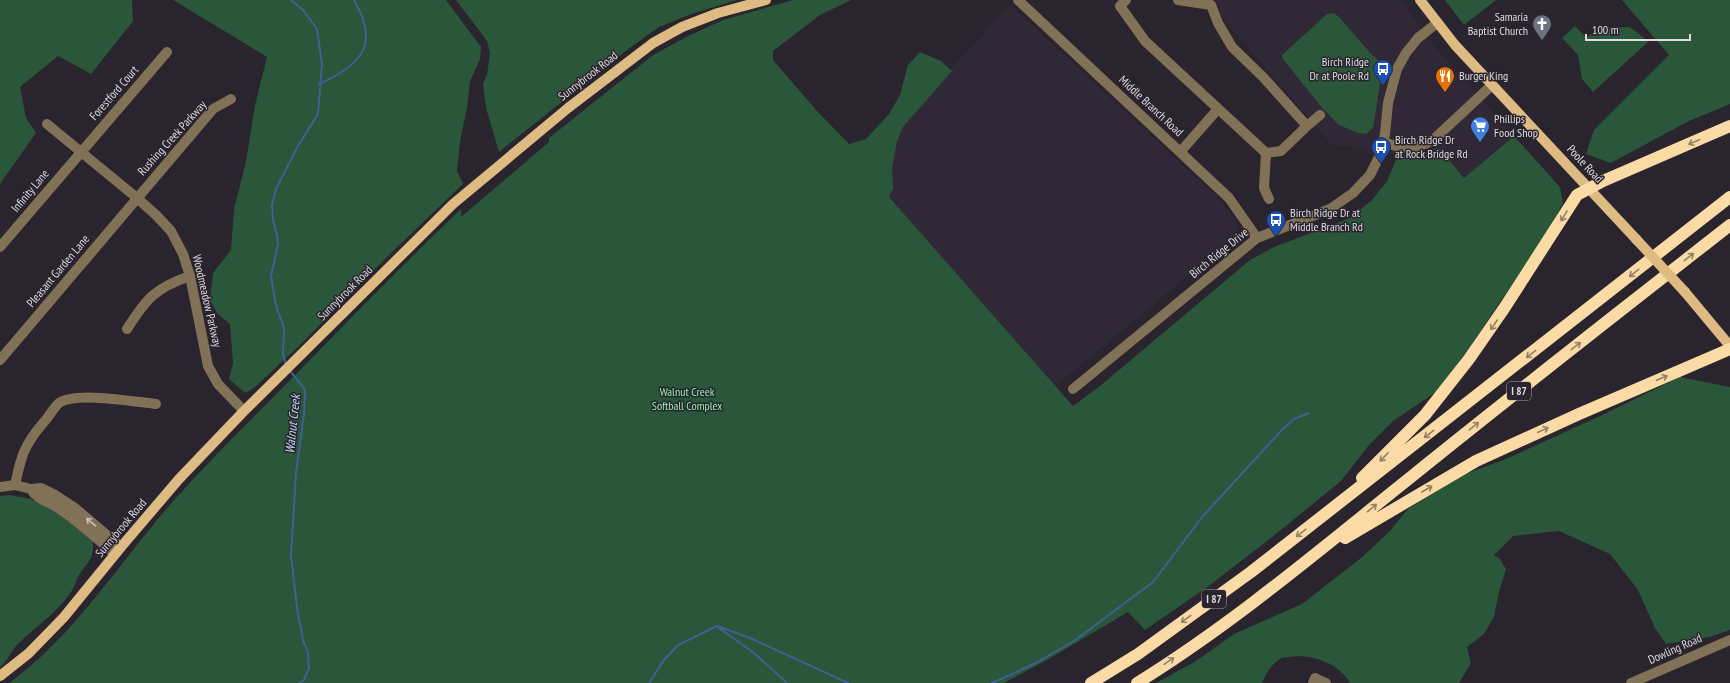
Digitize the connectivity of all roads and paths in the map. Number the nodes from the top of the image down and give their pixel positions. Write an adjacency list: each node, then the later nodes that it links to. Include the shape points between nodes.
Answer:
1 (766, 0): 32 (main road, Sunnybrook Road, via 718,13 682,27 653,43 568,108 453,204)
2 (1018, 0): 16 (street, Middle Branch Road)
3 (1126, 0): 10 (street, via 1120,6 1145,41)
4 (1178, 0): 13 (street, via 1211,5 1218,24 1232,47)
5 (1420, 0): 6 (main road, Poole Road)
6 (1437, 23): 8 (main road, Poole Road); 15 (street, Birch Ridge Drive, via 1418,38 1397,69 1388,103)
7 (166, 52): 17 (street, Forestford Court)
8 (1492, 85): 15 (street, via 1433,140 1422,146 1405,148); 19 (main road, Poole Road)
9 (231, 99): 21 (street, Rushing Creek Parkway, via 213,109)
10 (1218, 109): 16 (street); 18 (street)
11 (1320, 114): 13 (street)
12 (47, 124): 17 (street, Woodmeadow Parkway)
13 (1307, 126): 18 (street, via 1281,150)
14 (1730, 126): 19 (highway, one-way to 19)
15 (1383, 142): 24 (street, Birch Ridge Drive, via 1380,156 1370,176 1354,193 1330,209)
16 (1181, 151): 24 (street, Middle Branch Road, via 1230,198)
17 (81, 152): 21 (street, Woodmeadow Parkway); 25 (street, Infinity Lane)
18 (1266, 153): 22 (street, via 1264,188)
19 (1589, 188): 28 (main road, Poole Road, bridge, via 1685,292); 35 (highway, one-way to 35, via 1577,194 1505,307 1442,395)
20 (1730, 197): 35 (highway, I 87, one-way to 35)
21 (137, 198): 26 (street, Woodmeadow Parkway, via 171,232 183,254); 29 (street, Pleasant Garden Lane)
22 (1269, 199)
23 (1730, 225): 37 (highway, I 87, one-way to 23)
24 (1256, 238): 30 (street, Birch Ridge Drive)
25 (0, 247)
26 (190, 276): 27 (street, via 156,292 140,308); 32 (street, Woodmeadow Parkway, via 208,366 218,384)
27 (127, 329)
28 (1730, 348): 37 (highway, one-way to 28, via 1476,461)
29 (0, 360)
30 (1073, 389)
31 (156, 404): 33 (street, via 83,397 60,403 24,448)
32 (244, 411): 36 (main road, Sunnybrook Road, via 179,479)
33 (15, 485): 34 (street); 36 (street, via 31,489 41,488)
34 (0, 487)
35 (1332, 509): 40 (highway, I 87, one-way to 40, via 1150,645)
36 (118, 551): 39 (main road, Sunnybrook Road, via 64,618 29,653)
37 (1309, 558): 41 (highway, I 87, one-way to 37, via 1191,647)
38 (1730, 640): 44 (street, Dowling Road)
39 (0, 676)
40 (1091, 683)
41 (1137, 683)
42 (1313, 683): 43 (street, via 1316,678)
43 (1326, 683)
44 (1631, 683)

